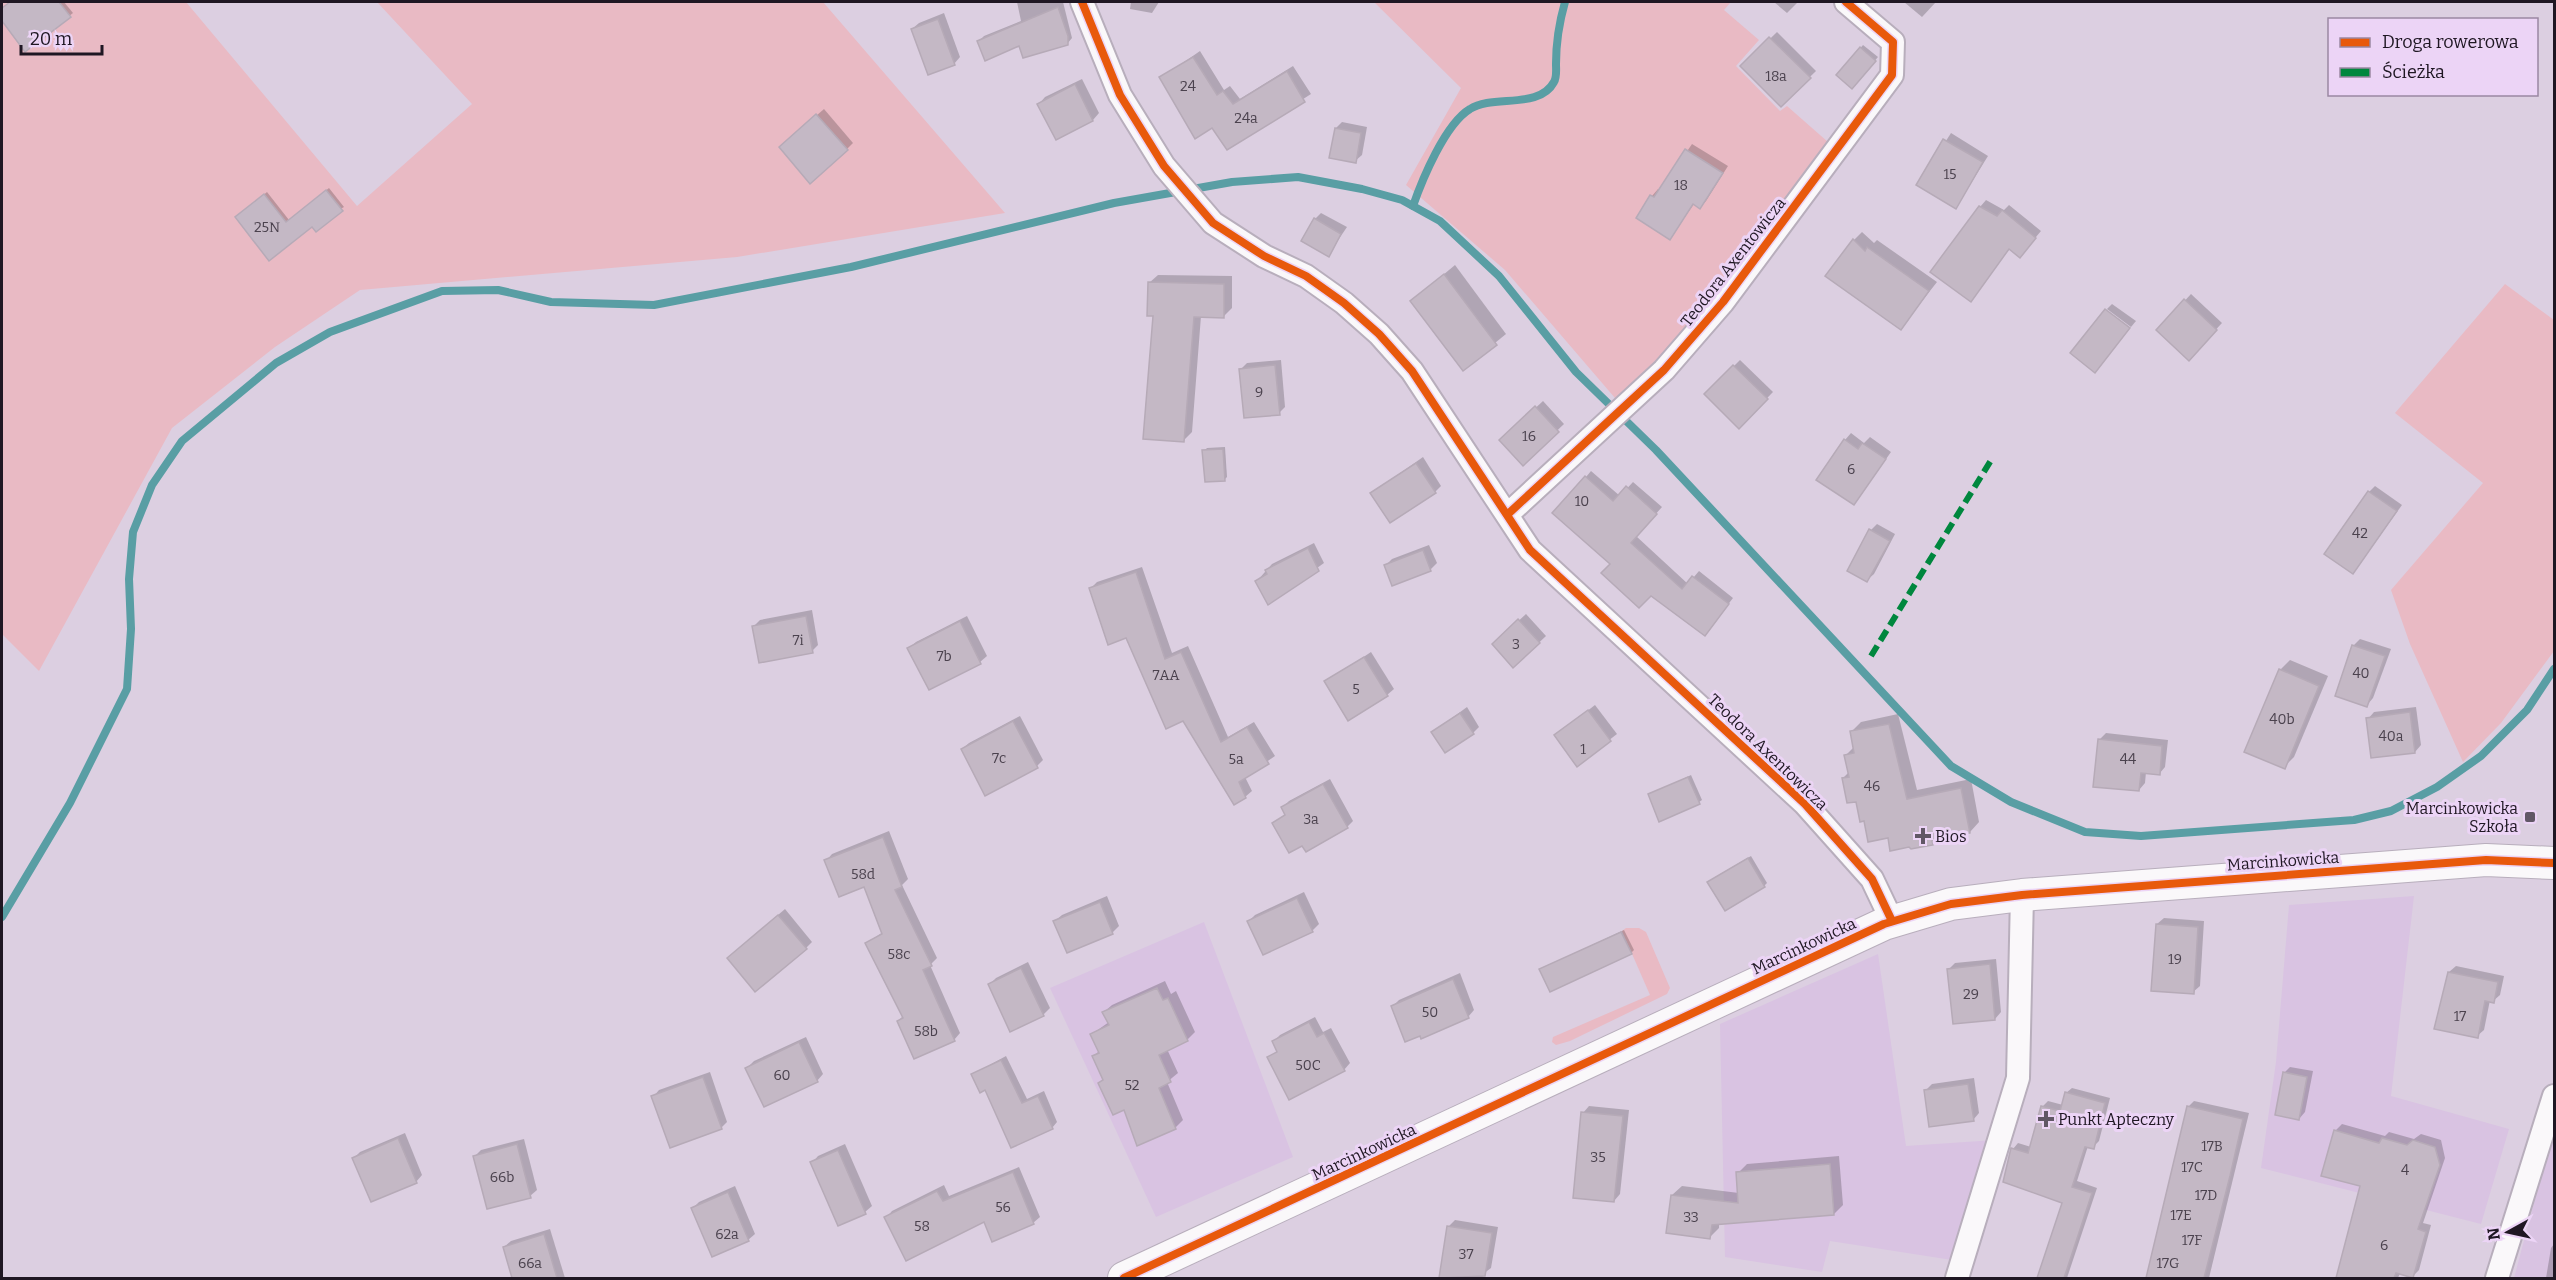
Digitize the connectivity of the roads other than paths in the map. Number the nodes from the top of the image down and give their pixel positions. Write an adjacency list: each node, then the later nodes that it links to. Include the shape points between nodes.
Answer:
1 (1082, 2): 3 (street, Teodora Axentowicza, via 1120,95 1170,172 1213,223 1264,256 1306,276 1378,334 1412,371)
2 (1846, 2): 3 (street, Teodora Axentowicza, via 1893,42 1892,75 1723,302 1664,370)
3 (1508, 514): 6 (street, Teodora Axentowicza, via 1530,550 1797,796 1851,852 1872,879)
4 (2554, 863): 5 (street, Marcinkowicka, via 2486,860)
5 (2022, 895): 6 (street, Marcinkowicka, via 1951,904); 9 (street, via 2018,1078)
6 (1892, 921): 8 (street, Marcinkowicka)
7 (2554, 1096): 10 (street)
8 (1124, 1278)
9 (1957, 1278)
10 (2497, 1278)

